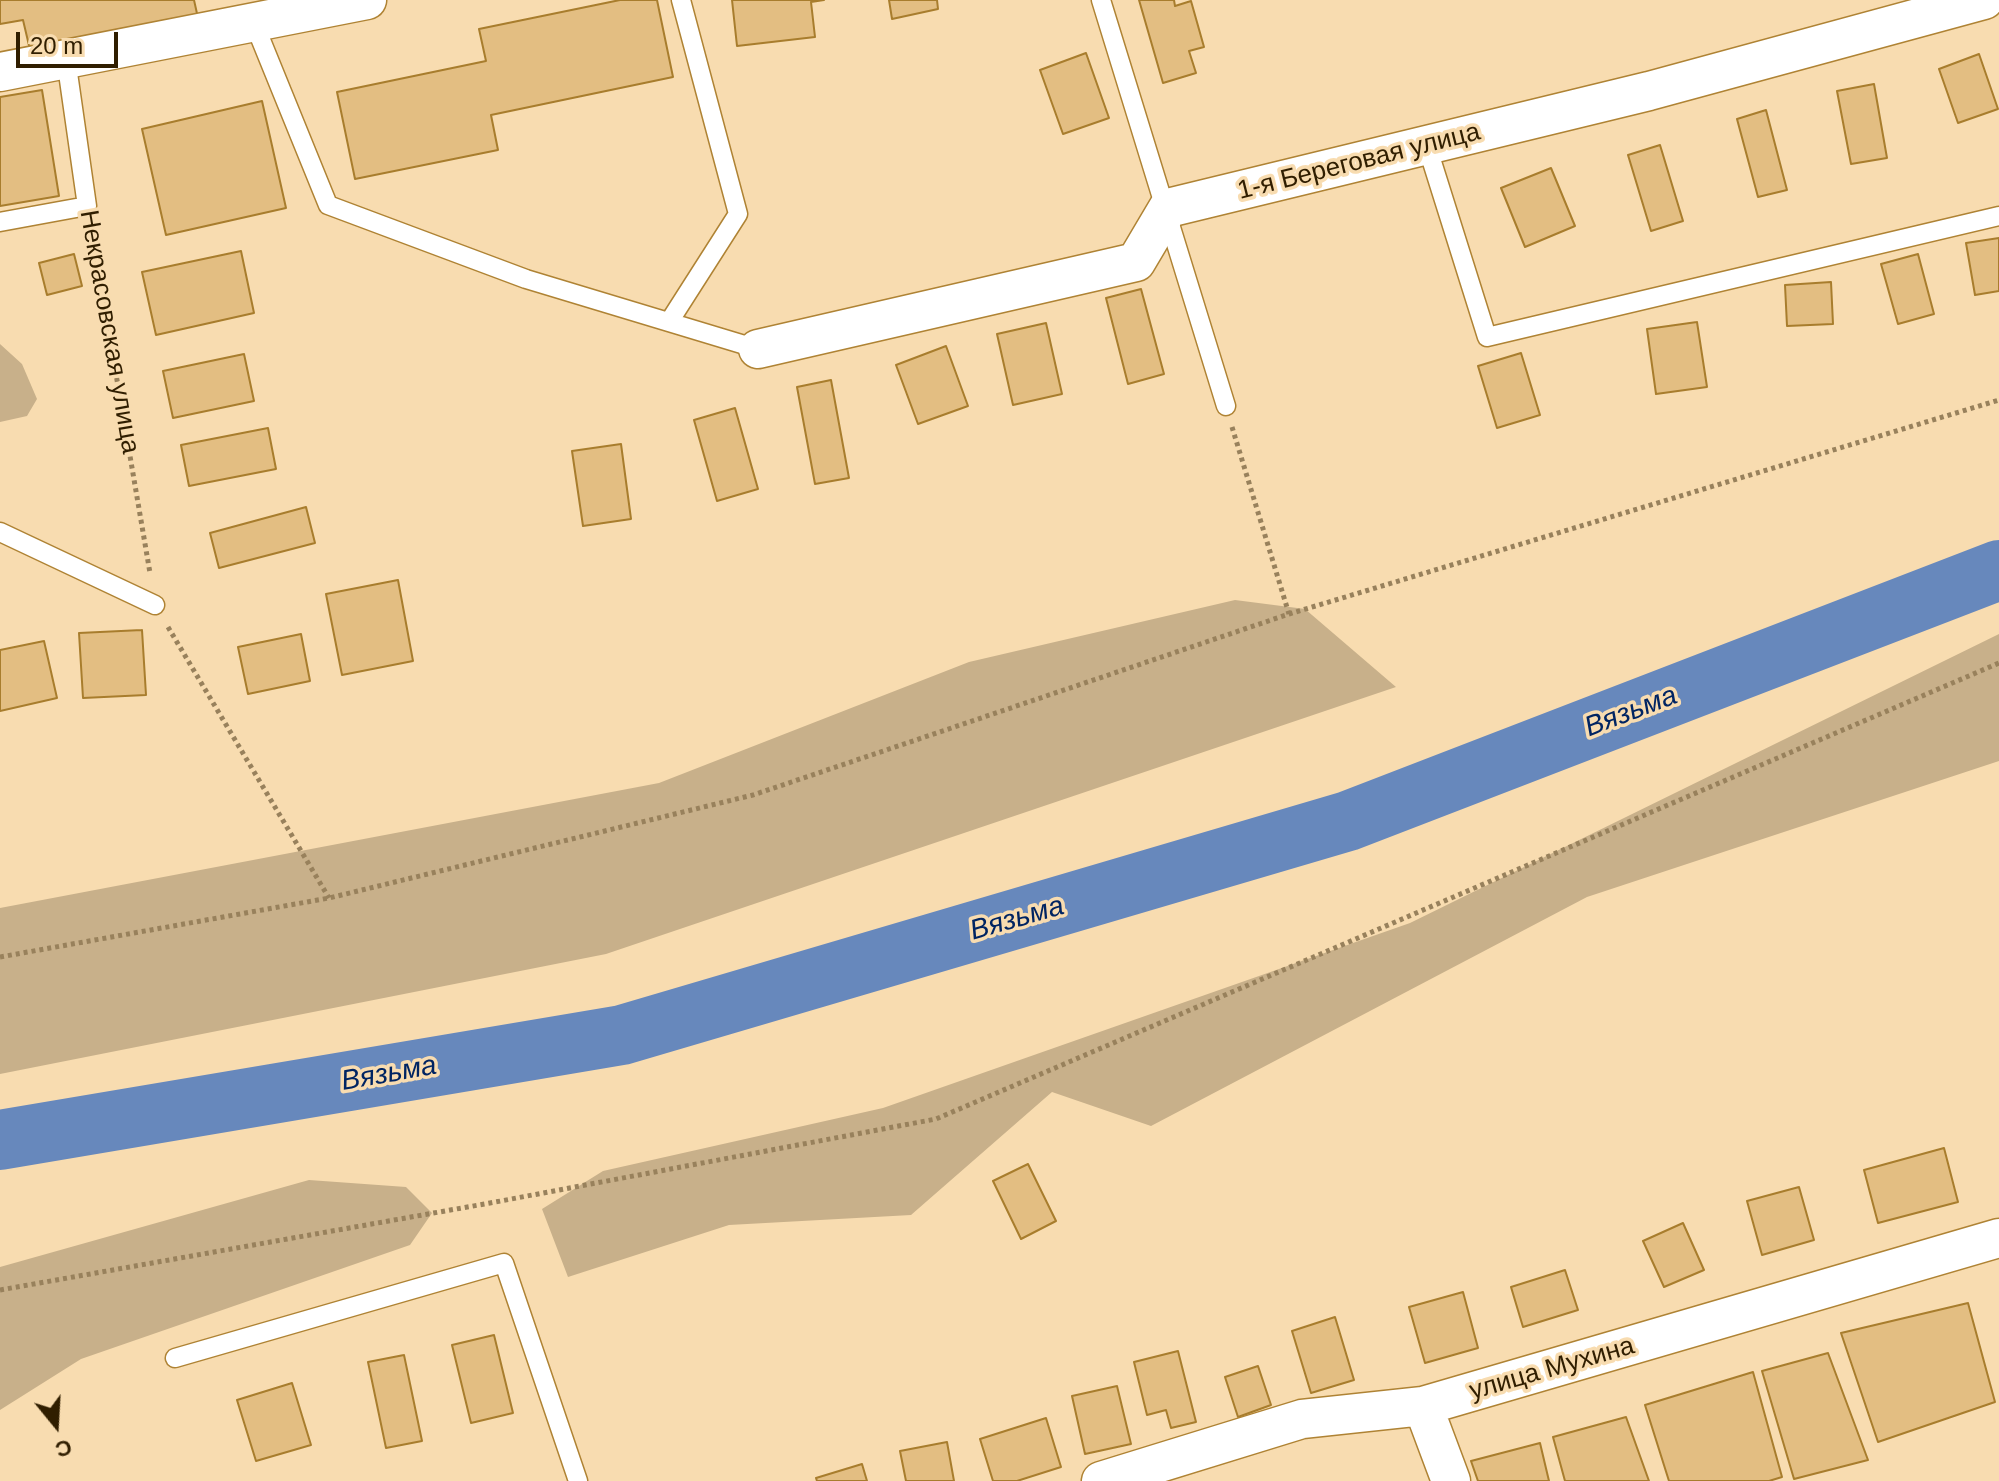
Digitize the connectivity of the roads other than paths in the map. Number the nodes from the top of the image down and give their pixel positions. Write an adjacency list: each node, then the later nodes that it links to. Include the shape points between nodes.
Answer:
1 (367, 0): 5 (street)
2 (681, 0): 12 (lane, via 738,214)
3 (1101, 0): 9 (lane)
4 (1984, 0): 8 (street, 1-я Береговая улица)
5 (254, 23): 6 (street); 12 (lane, via 328,205 526,279)
6 (66, 59): 7 (street); 11 (lane, Некрасовская улица, via 87,206)
7 (0, 72)
8 (1427, 146): 9 (street, 1-я Береговая улица); 10 (lane, via 1487,337)
9 (1168, 208): 13 (street, via 1136,262); 14 (lane)
10 (1999, 216)
11 (0, 222)
12 (669, 322): 13 (lane)
13 (758, 349)
14 (1226, 406)
15 (0, 532): 16 (lane)
16 (155, 605)
17 (1999, 1238): 19 (street, улица Мухина)
18 (175, 1358): 20 (lane, via 504,1263)
19 (1423, 1406): 21 (street, улица Мухина, via 1302,1419); 22 (street)
20 (578, 1481)
21 (1101, 1481)
22 (1451, 1481)

